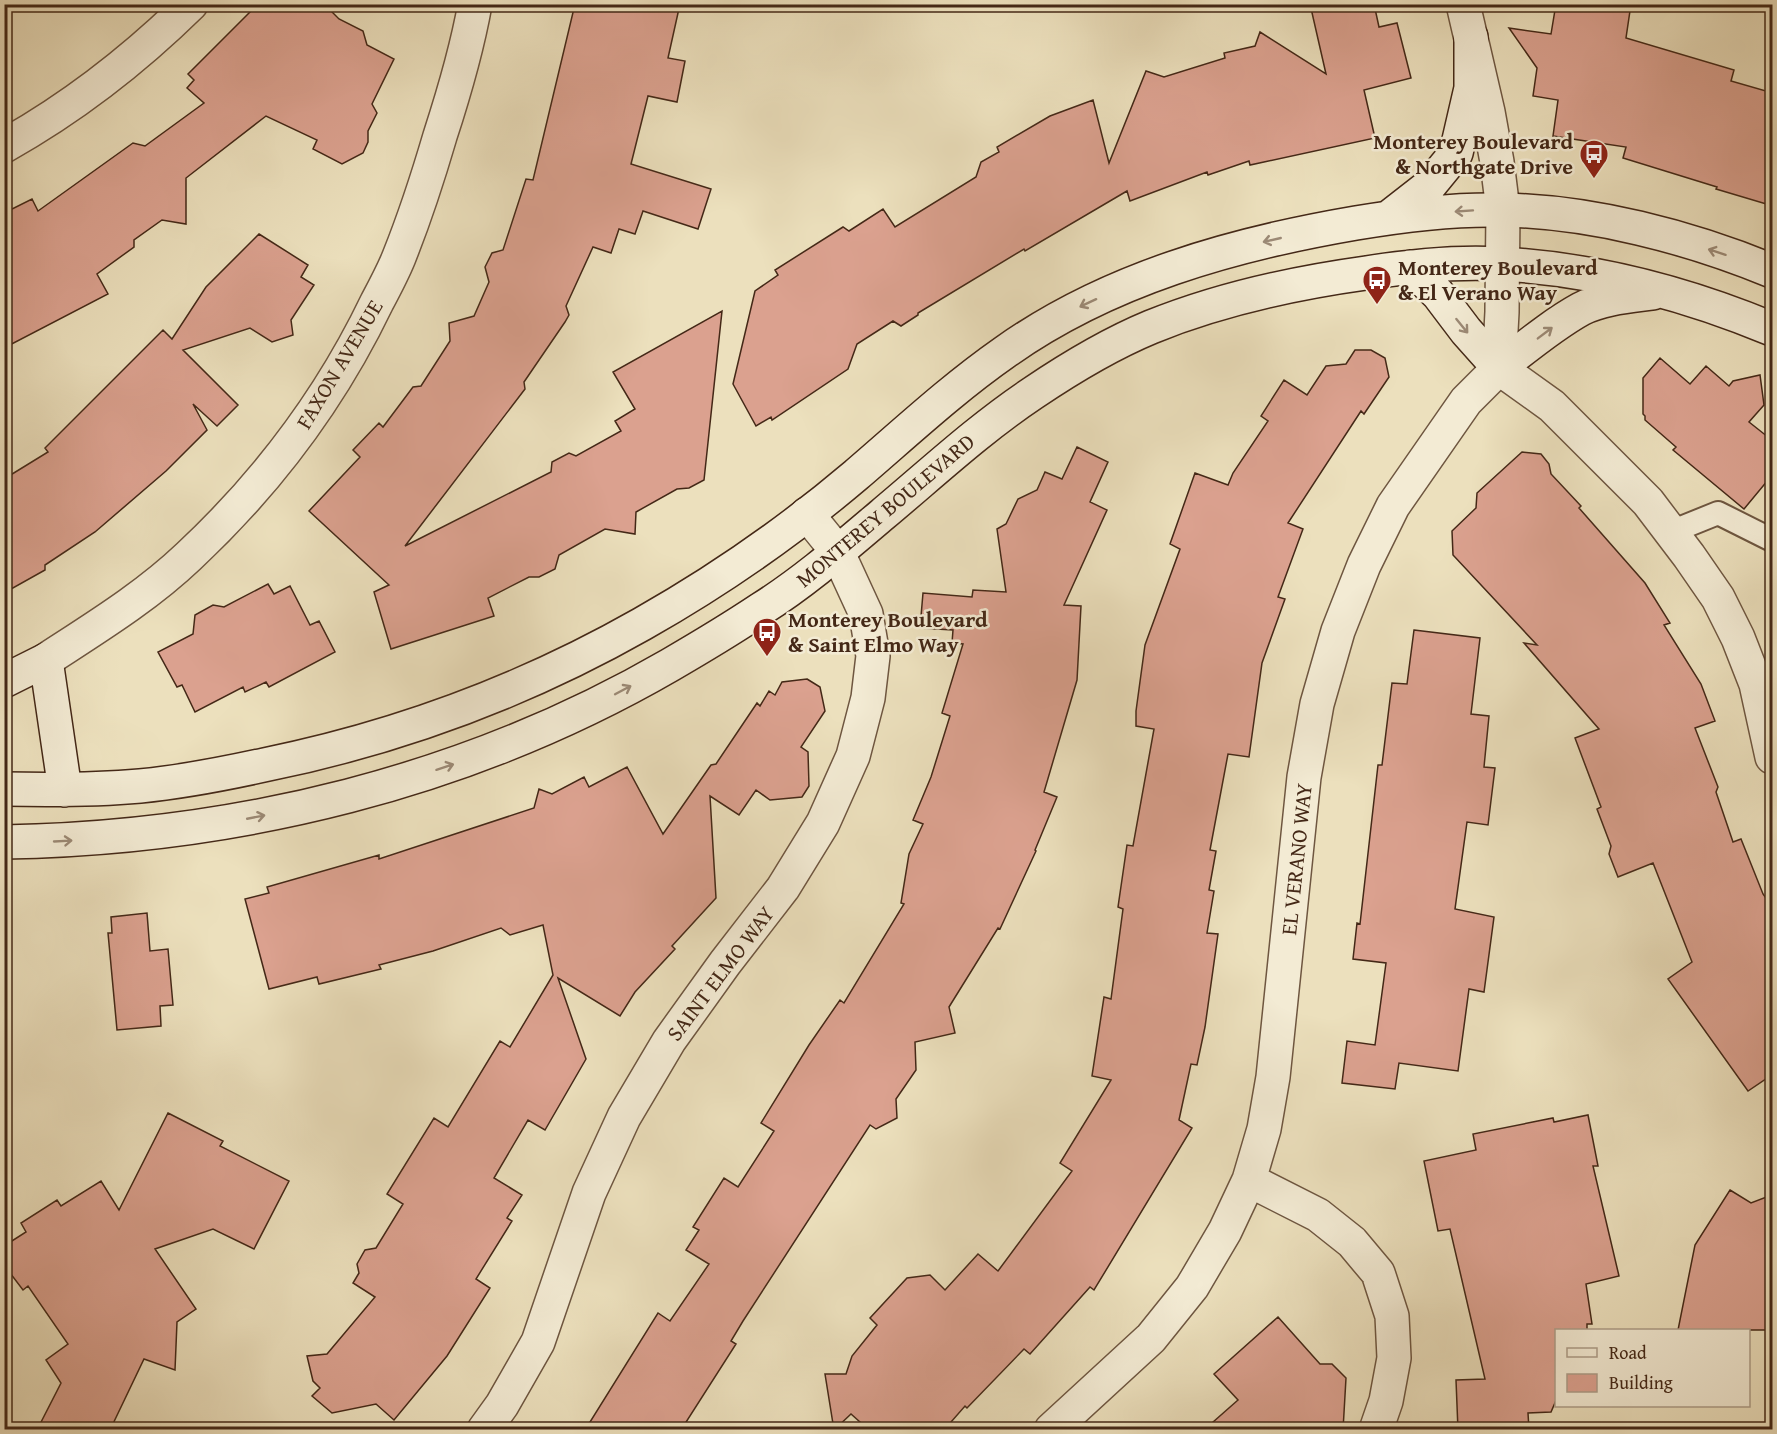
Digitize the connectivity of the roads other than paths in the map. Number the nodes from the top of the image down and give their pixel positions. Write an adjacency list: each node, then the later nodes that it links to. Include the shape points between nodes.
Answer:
1 (191, 4): 5 (main road, via 106,77 36,128)
2 (1463, 4): 4 (main road)
3 (471, 7): 18 (main road, FAXON AVENUE, via 453,96 398,259 359,339 321,403 280,459 188,558 139,598)
4 (1471, 37): 6 (main road, via 1492,132); 7 (main road, via 1471,88 1456,153 1429,186)
5 (4, 146)
6 (1503, 210): 7 (main road, MONTEREY BOULEVARD, one-way to 7); 8 (main road); 10 (main road, MONTEREY BOULEVARD, one-way to 6, via 1623,225 1576,216)
7 (1388, 218): 14 (main road, MONTEREY BOULEVARD, one-way to 14, via 1256,243 1132,283 1068,312 954,390)
8 (1502, 264): 9 (main road, MONTEREY BOULEVARD); 11 (main road, MONTEREY BOULEVARD, via 1612,278); 13 (main road)
9 (1410, 267): 13 (main road, one-way to 13, via 1438,294); 17 (main road, MONTEREY BOULEVARD, via 1327,278 1205,308 1150,328 1093,356 982,430)
10 (1773, 271)
11 (1664, 291): 12 (main road, MONTEREY BOULEVARD); 13 (main road, EL VERANO WAY, one-way to 11, via 1583,308)
12 (1773, 329)
13 (1498, 368): 15 (main road, via 1552,406 1648,502); 24 (main road, EL VERANO WAY, via 1466,400 1393,506 1338,631 1317,704 1304,777 1273,1077 1264,1129)
14 (807, 514): 17 (main road, SAINT ELMO WAY); 22 (main road, MONTEREY BOULEVARD, via 744,560 644,623 572,662 434,720 357,744 211,776 141,786)
15 (1671, 532): 16 (lane, via 1718,513); 20 (main road, via 1718,598 1738,638 1756,684)
16 (1773, 540)
17 (837, 551): 23 (main road, MONTEREY BOULEVARD, one-way to 17, via 65,841 219,824 297,809 450,765 536,732 668,666 763,608); 25 (main road, SAINT ELMO WAY, via 866,614 873,656 868,698 853,756 823,823 783,888 669,1041 624,1117 589,1193 538,1342)
18 (46, 660): 19 (main road, FAXON AVENUE); 22 (main road)
19 (4, 681)
20 (1773, 757)
21 (4, 789): 22 (main road, MONTEREY BOULEVARD)
22 (65, 790)
23 (4, 842)
24 (1249, 1180): 26 (main road, EL VERANO WAY, via 1192,1287 1150,1338); 27 (main road, via 1318,1215 1352,1242 1378,1273 1392,1316 1395,1358)
25 (484, 1430)
26 (1051, 1430)
27 (1376, 1430)

